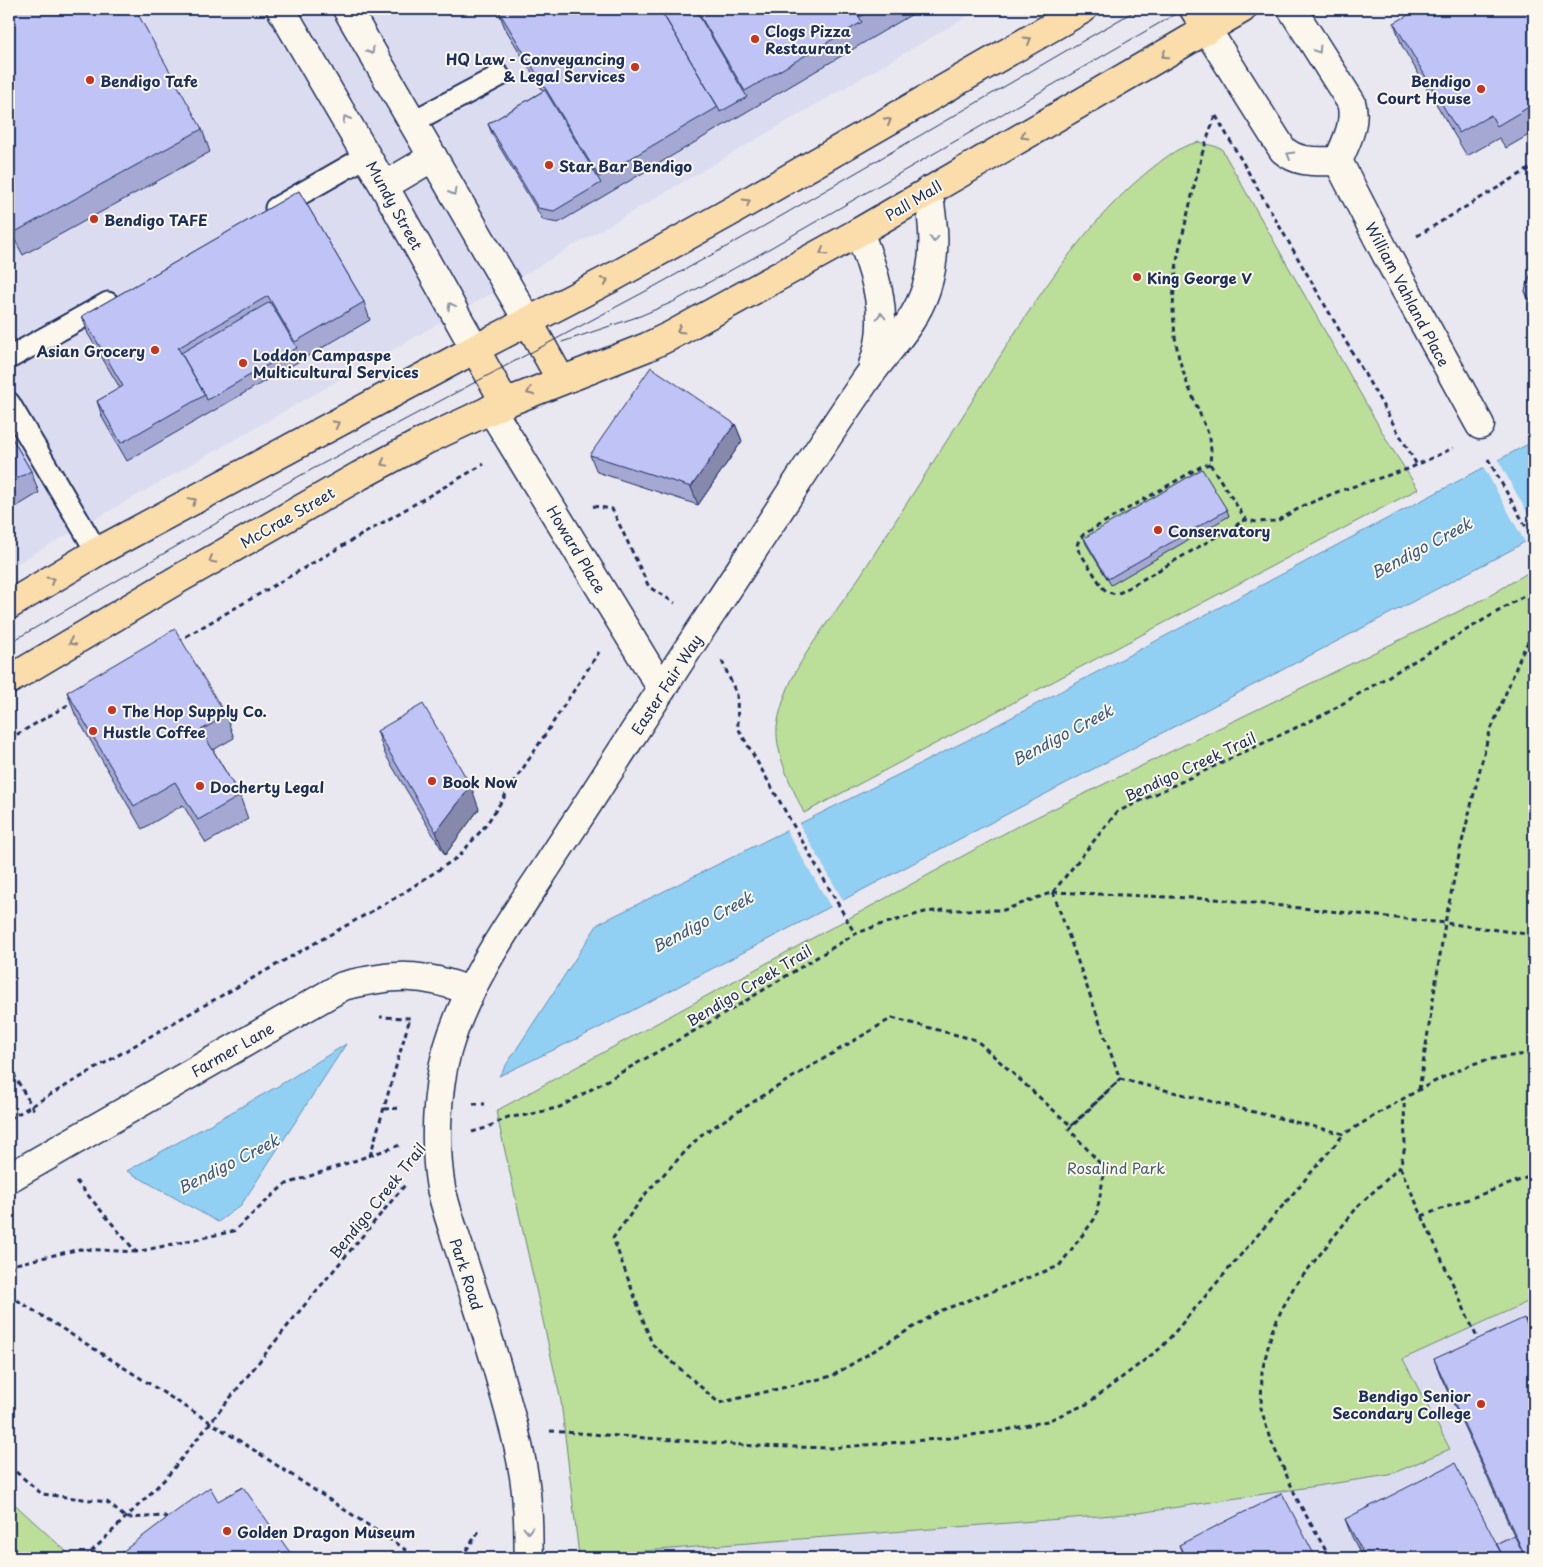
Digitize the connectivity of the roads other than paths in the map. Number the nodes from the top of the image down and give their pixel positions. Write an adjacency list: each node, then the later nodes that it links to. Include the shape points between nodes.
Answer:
1 (281, 9): 9 (street, Mundy Street, one-way to 1)
2 (347, 9): 8 (street, one-way to 8)
3 (1083, 9): 17 (highway, one-way to 3, via 730,212)
4 (1242, 9): 6 (highway, Pall Mall)
5 (1292, 9): 11 (street, one-way to 11, via 1351,102 1353,121)
6 (1201, 19): 11 (street, one-way to 6, via 1304,161 1283,150); 13 (highway, Pall Mall, one-way to 13)
7 (499, 76): 8 (lane)
8 (412, 122): 10 (street)
9 (367, 156): 12 (street, Mundy Street); 14 (lane)
10 (433, 157): 12 (street); 17 (street, one-way to 17)
11 (1338, 161): 24 (street, William Vahland Place)
12 (384, 186): 18 (street, Mundy Street, one-way to 12)
13 (928, 191): 15 (highway, Pall Mall); 21 (street, Easter Fair Way, one-way to 21, via 934,239 925,291 913,317)
14 (256, 220)
15 (859, 232): 20 (highway, Pall Mall, one-way to 20, via 670,336); 21 (street, Easter Fair Way, one-way to 15, via 879,348 882,316 878,290)
16 (121, 296): 19 (lane)
17 (528, 321): 18 (highway); 20 (highway)
18 (475, 349): 23 (highway, Mundy Street); 25 (highway, one-way to 18)
19 (9, 358)
20 (569, 377): 23 (highway, McCrae Street, one-way to 23)
21 (866, 380): 28 (street, Easter Fair Way)
22 (9, 404): 25 (lane)
23 (498, 406): 27 (highway, McCrae Street, one-way to 27, via 359,476); 28 (street, Howard Place, via 520,456)
24 (1480, 425)
25 (97, 552): 26 (highway, one-way to 25)
26 (9, 604)
27 (9, 680)
28 (662, 688): 29 (street, Easter Fair Way)
29 (470, 991): 30 (street, Farmer Lane, via 419,976 378,978 343,986); 31 (street, Park Road, one-way to 31, via 446,1055 440,1092 437,1144 441,1187 522,1461)
30 (9, 1178)
31 (529, 1558)

